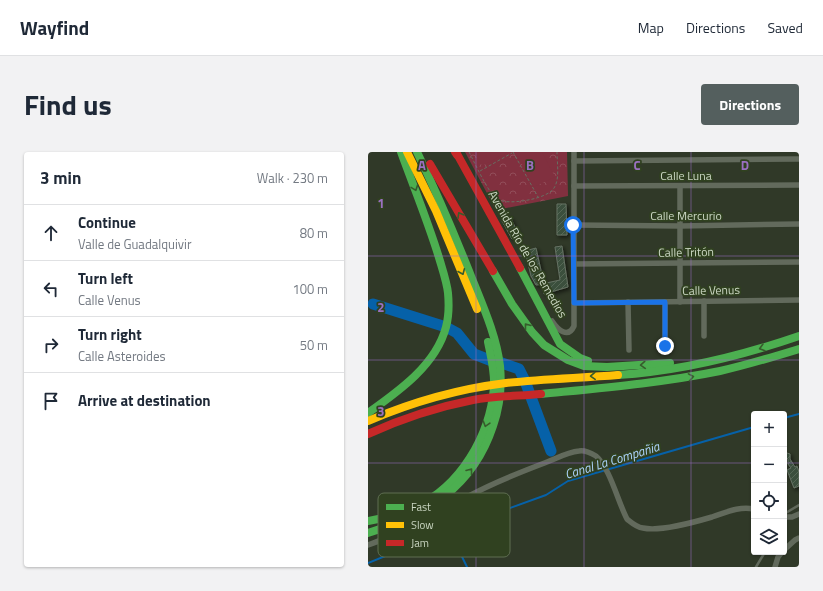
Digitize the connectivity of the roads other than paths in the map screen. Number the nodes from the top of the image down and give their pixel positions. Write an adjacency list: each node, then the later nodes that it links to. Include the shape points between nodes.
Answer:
1 (401, 152): 32 (main road, one-way to 32, via 438,255 448,292 449,308 442,337 422,369)
2 (407, 152): 37 (main road, one-way to 37, via 436,211 479,314 492,361 494,386 483,435 467,464)
3 (417, 152): 38 (main road, one-way to 3, via 467,476 484,451 499,405 501,380 494,336 485,310 445,211)
4 (423, 152): 31 (main road, one-way to 4, via 584,366 568,360 544,345 532,332 512,304)
5 (574, 152): 8 (street)
6 (456, 153): 18 (main road, Avenida Río de los Remedios)
7 (799, 159): 8 (street)
8 (574, 161): 10 (street)
9 (799, 185): 11 (street, Calle Luna)
10 (574, 186): 11 (street, Calle Luna); 13 (street)
11 (680, 186): 14 (street)
12 (799, 224): 14 (street, Calle Mercurio)
13 (573, 225): 14 (street, Calle Mercurio); 16 (street)
14 (680, 226): 17 (street)
15 (799, 262): 17 (street, Calle Tritón)
16 (574, 264): 17 (street, Calle Tritón); 24 (street)
17 (679, 264): 23 (street)
18 (520, 268): 24 (street, Avenida Río de los Remedios, via 555,325 564,332 568,333 574,326); 31 (main road, via 560,344 580,358)
19 (799, 300): 20 (street, Calle Venus)
20 (704, 301): 23 (street, Calle Venus); 25 (street)
21 (628, 302): 22 (street, Calle Venus); 24 (street, Calle Venus); 29 (street)
22 (665, 302): 23 (street, Calle Venus); 27 (street)
23 (680, 302)
24 (574, 303)
25 (704, 336)
26 (799, 336): 30 (main road, one-way to 30)
27 (665, 346)
28 (799, 349): 33 (main road, one-way to 28, via 474,400 695,376)
29 (629, 350)
30 (724, 359): 31 (main road, one-way to 31); 34 (main road, one-way to 34, via 635,374 553,378 471,388 397,408)
31 (607, 367)
32 (368, 413)
33 (405, 419): 35 (main road); 36 (main road)
34 (368, 421)
35 (368, 434)
36 (368, 441)
37 (439, 493)
38 (449, 493)
39 (475, 493): 41 (street, via 568,453 585,451 596,456 606,469 627,519 634,525 643,528 674,526 734,509)
40 (799, 505): 42 (lane)
41 (751, 508)
42 (787, 514)
43 (799, 514): 44 (street)
44 (787, 516)
45 (378, 519): 46 (main road, one-way to 46)
46 (368, 521)
47 (378, 531): 48 (main road, one-way to 47)
48 (368, 534)
49 (799, 538): 52 (street)
50 (378, 541): 51 (street)
51 (368, 545)
52 (787, 547)
53 (763, 555): 55 (lane)
54 (780, 555): 56 (street)
55 (756, 567)
56 (775, 567)

